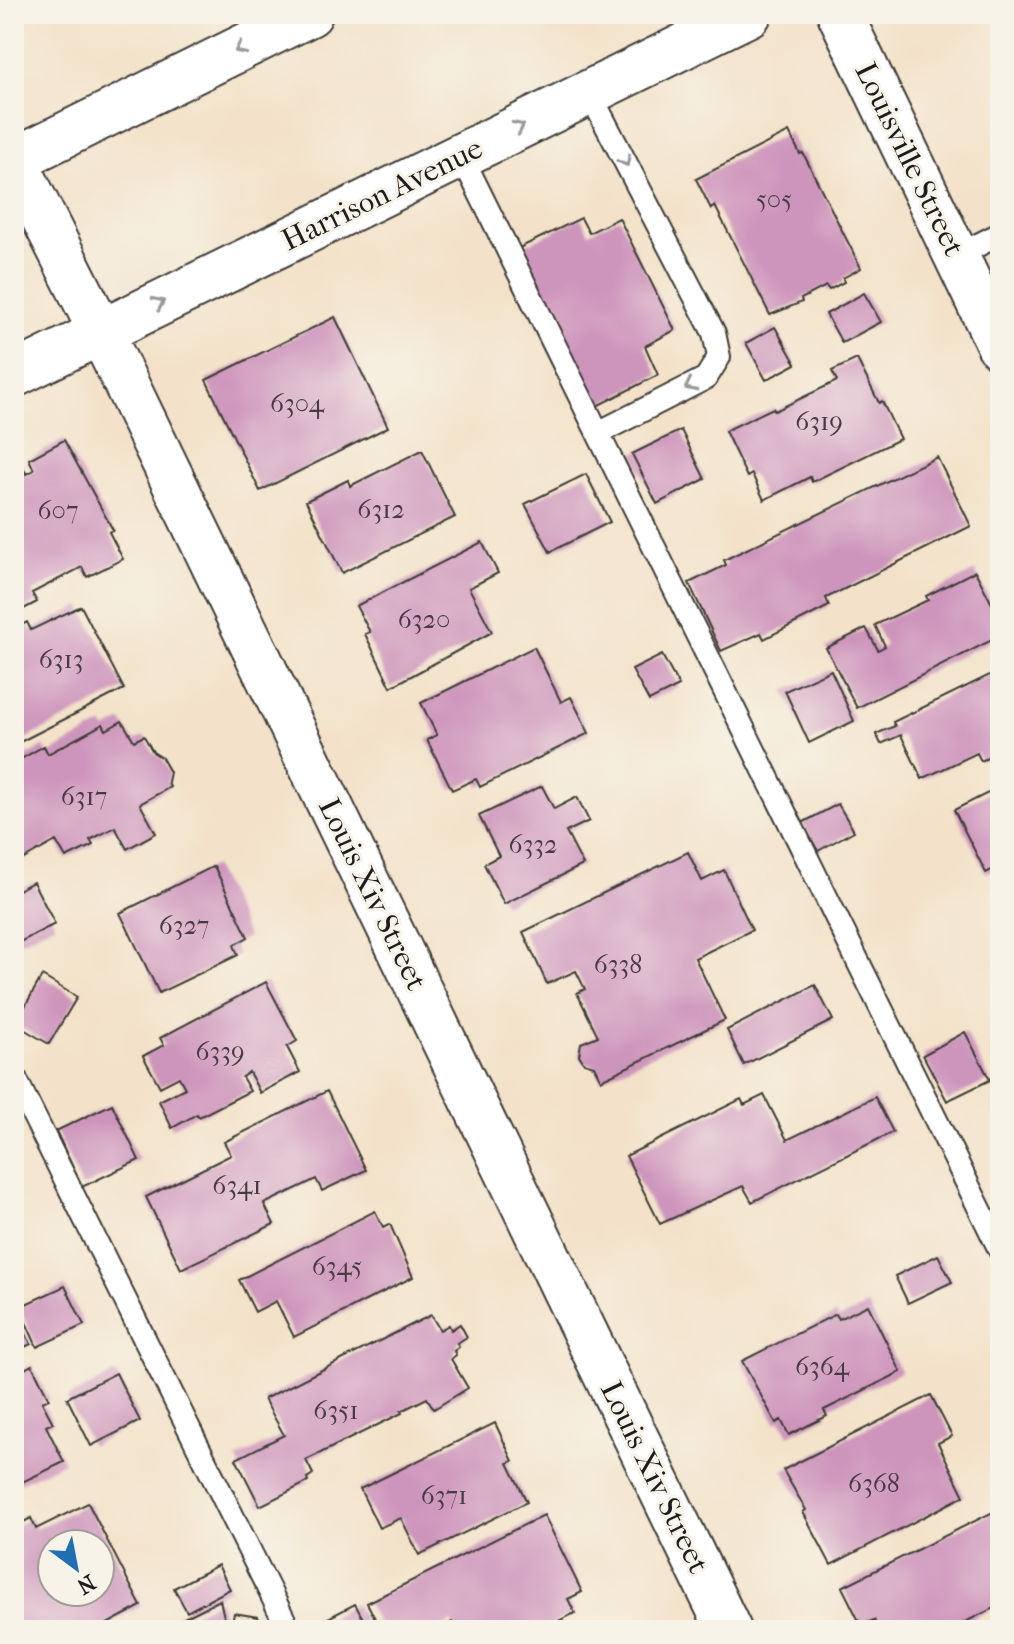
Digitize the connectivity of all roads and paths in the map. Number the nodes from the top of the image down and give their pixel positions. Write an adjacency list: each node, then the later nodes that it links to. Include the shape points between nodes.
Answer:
1 (310, 14): 6 (street, one-way to 6)
2 (749, 14): 4 (street, Harrison Avenue)
3 (840, 14): 8 (street, Louisville Street)
4 (589, 92): 5 (street, Harrison Avenue, one-way to 4); 12 (lane, one-way to 12, via 714,333 719,357 706,378)
5 (461, 155): 9 (street, Harrison Avenue, one-way to 5); 12 (lane)
6 (14, 160): 9 (street, Louis Xiv Street)
7 (1000, 234): 8 (lane)
8 (956, 256): 10 (street, Louisville Street)
9 (101, 332): 11 (street, Harrison Avenue); 16 (street, Louis Xiv Street)
10 (1000, 347)
11 (14, 375)
12 (598, 433): 14 (lane)
13 (14, 1076): 15 (lane)
14 (1000, 1250)
15 (289, 1630)
16 (729, 1630)

